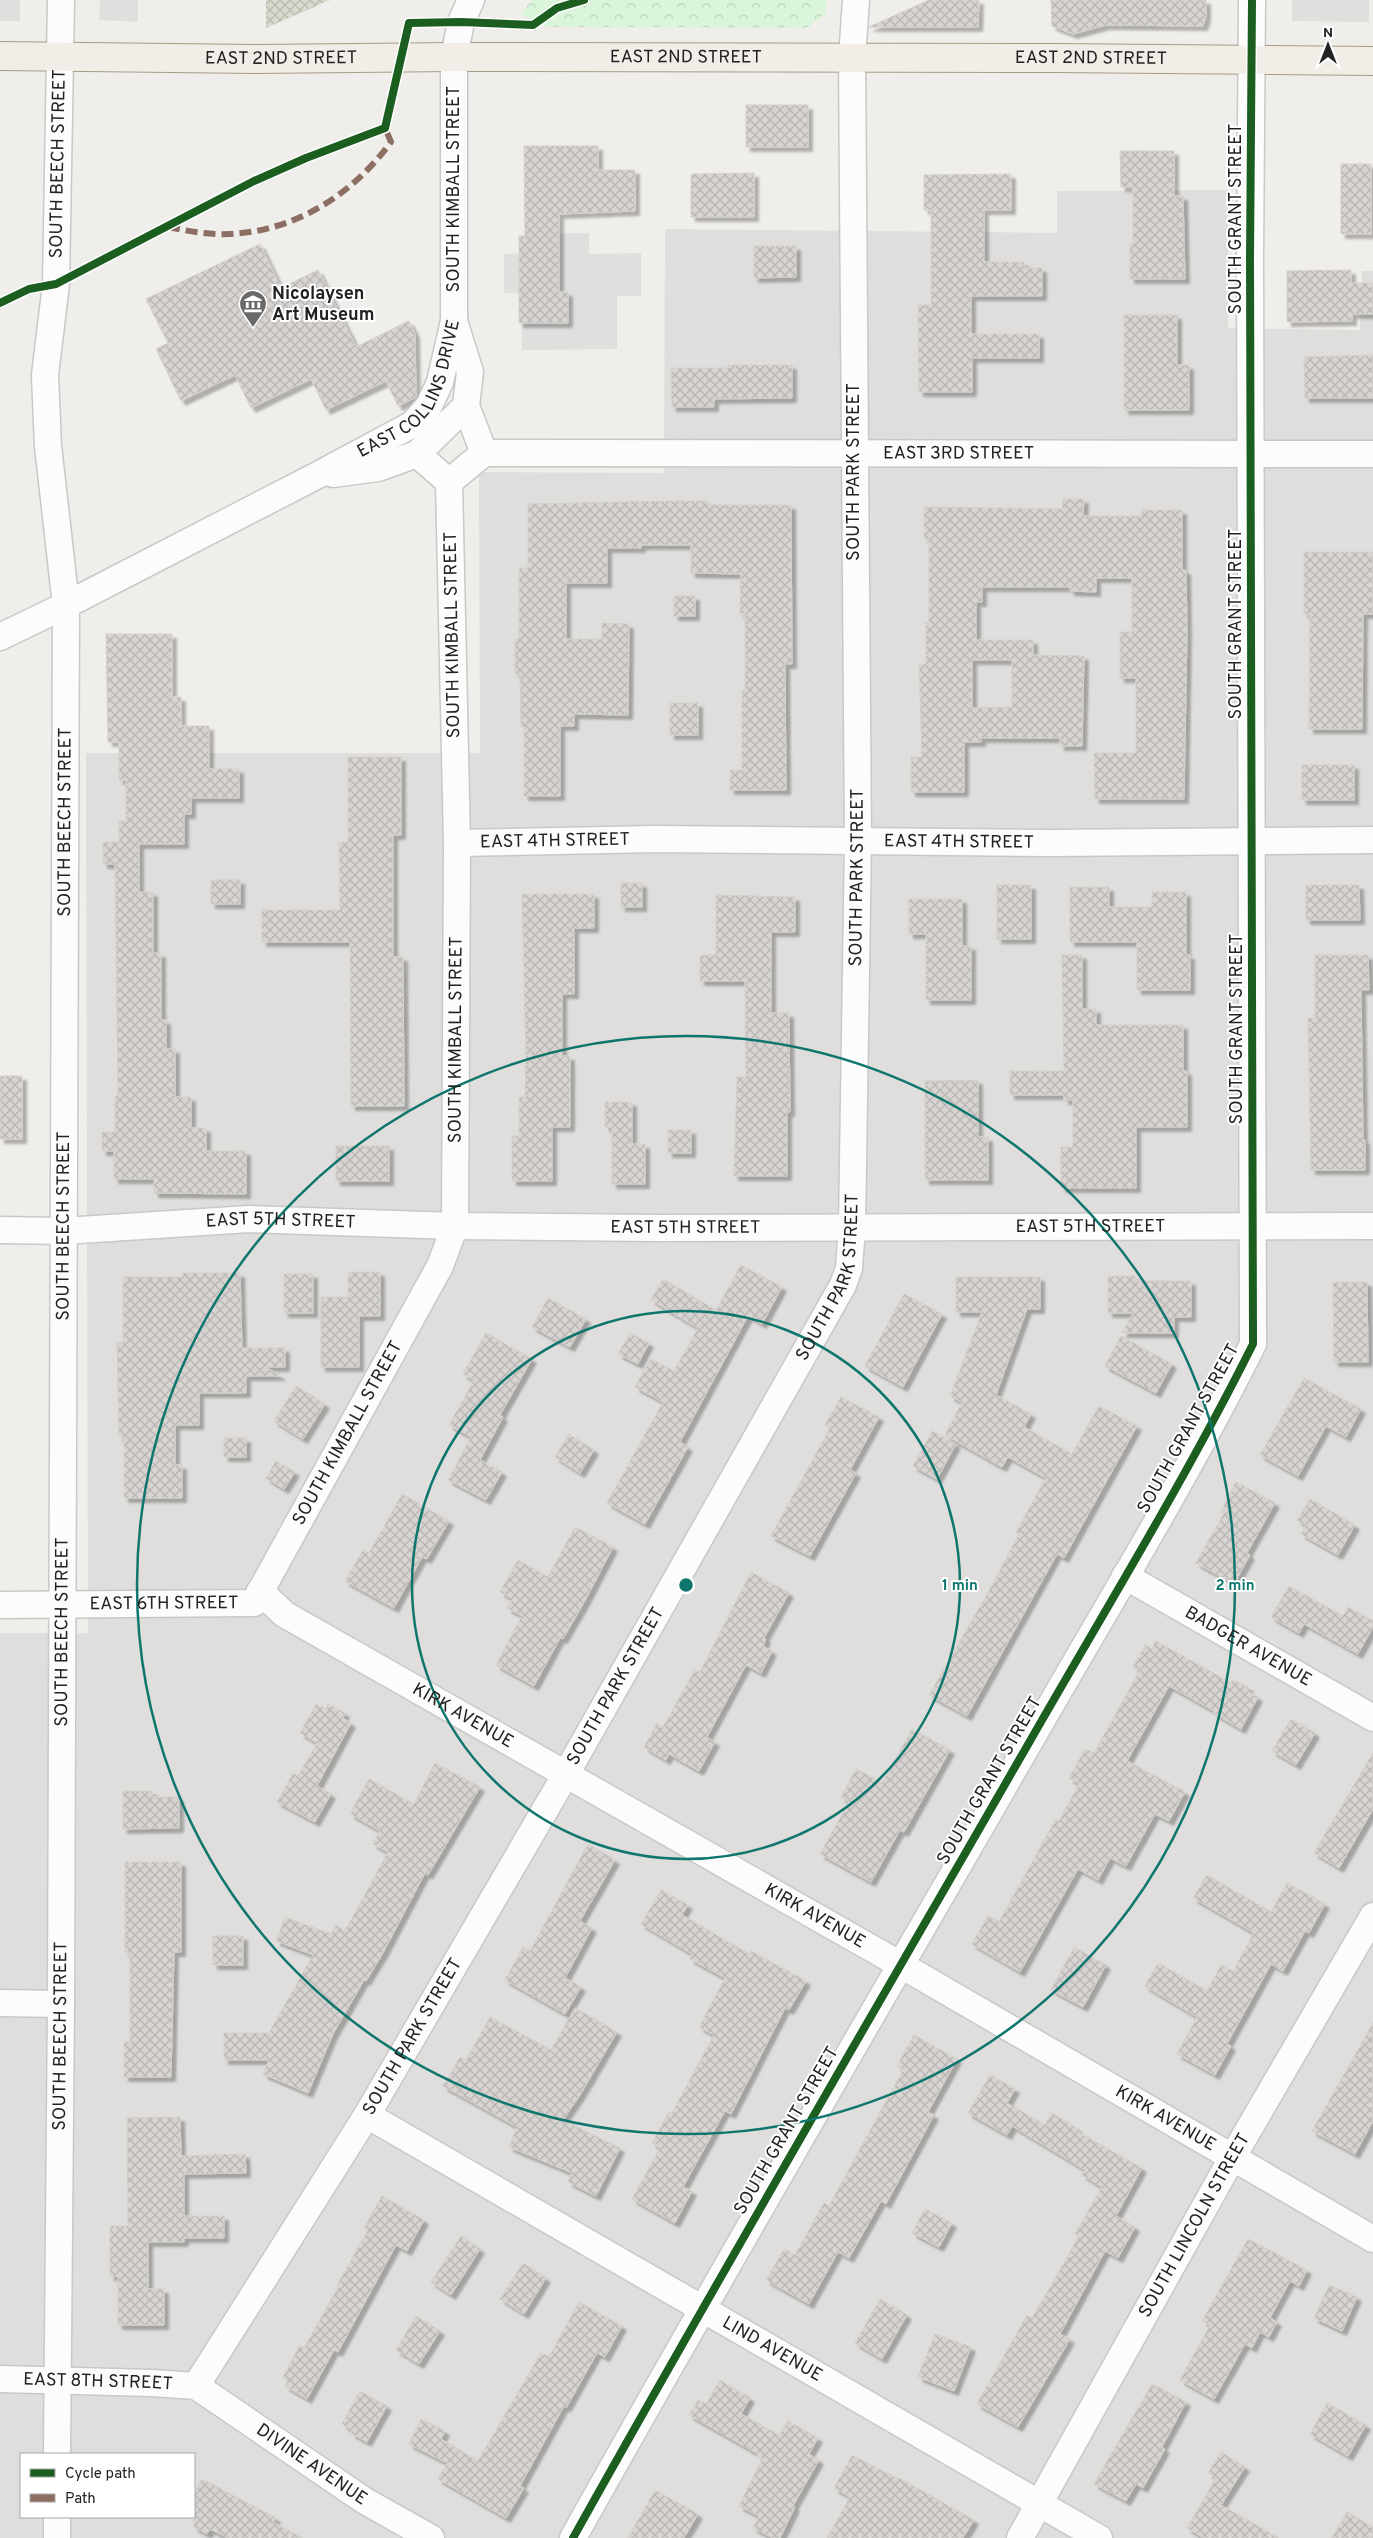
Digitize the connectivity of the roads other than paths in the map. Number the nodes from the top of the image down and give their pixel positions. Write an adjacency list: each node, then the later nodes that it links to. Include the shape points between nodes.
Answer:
1 (61, 0): 6 (street, SOUTH BEECH STREET)
2 (471, 0): 7 (street, SOUTH KIMBALL STREET)
3 (856, 0): 8 (street, SOUTH PARK STREET)
4 (1252, 0): 9 (street, SOUTH GRANT STREET)
5 (0, 56): 6 (main road, EAST 2ND STREET)
6 (60, 57): 7 (main road, EAST 2ND STREET); 20 (street, SOUTH BEECH STREET, via 56,284 45,375 48,446)
7 (454, 57): 8 (main road, EAST 2ND STREET); 11 (street, SOUTH KIMBALL STREET)
8 (852, 58): 9 (main road, EAST 2ND STREET); 13 (street, SOUTH PARK STREET)
9 (1252, 61): 10 (main road, EAST 2ND STREET); 16 (street, SOUTH GRANT STREET)
10 (1373, 61)
11 (454, 321): 12 (street, EAST COLLINS DRIVE, via 470,372); 18 (street, EAST COLLINS DRIVE, via 440,382 429,406 413,424)
12 (466, 406): 14 (street); 15 (street, EAST COLLINS DRIVE)
13 (854, 452): 14 (street, EAST 3RD STREET); 16 (street, EAST 3RD STREET); 22 (street, SOUTH PARK STREET)
14 (484, 453): 19 (street)
15 (417, 454): 18 (street, EAST COLLINS DRIVE, via 378,468); 19 (street)
16 (1250, 454): 17 (street, EAST 3RD STREET); 24 (street, SOUTH GRANT STREET)
17 (1373, 454)
18 (316, 476): 20 (street, EAST COLLINS DRIVE)
19 (449, 482): 25 (street, SOUTH KIMBALL STREET)
20 (66, 605): 21 (street, EAST COLLINS DRIVE); 31 (street, SOUTH BEECH STREET)
21 (0, 637)
22 (858, 840): 24 (street, EAST 4TH STREET); 25 (street, EAST 4TH STREET); 29 (street, SOUTH PARK STREET)
23 (1373, 840): 24 (street, EAST 4TH STREET)
24 (1251, 841): 27 (street, SOUTH GRANT STREET)
25 (457, 843): 26 (street, SOUTH KIMBALL STREET)
26 (455, 1226): 29 (street, EAST 5TH STREET); 31 (street, EAST 5TH STREET, via 249,1219); 33 (street, SOUTH KIMBALL STREET, via 440,1266)
27 (1254, 1226): 28 (street, EAST 5TH STREET); 29 (street, EAST 5TH STREET); 32 (street, SOUTH GRANT STREET, via 1253,1344)
28 (1373, 1226)
29 (852, 1228): 37 (street, SOUTH PARK STREET, via 849,1268 843,1285)
30 (0, 1230): 31 (street, EAST 5TH STREET)
31 (64, 1230): 35 (street, SOUTH BEECH STREET)
32 (1124, 1576): 36 (street, BADGER AVENUE); 39 (street, SOUTH GRANT STREET)
33 (260, 1591): 35 (street, EAST 6TH STREET, via 254,1603); 37 (street, KIRK AVENUE, via 284,1614)
34 (0, 1605): 35 (street, EAST 6TH STREET)
35 (61, 1605): 41 (street, SOUTH BEECH STREET)
36 (1373, 1718)
37 (566, 1774): 39 (street, KIRK AVENUE); 42 (street, SOUTH PARK STREET)
38 (1373, 1916): 43 (street, SOUTH LINCOLN STREET)
39 (901, 1965): 43 (street, KIRK AVENUE); 45 (street, SOUTH GRANT STREET)
40 (0, 2004): 41 (street)
41 (61, 2004): 47 (street, SOUTH BEECH STREET)
42 (367, 2115): 45 (street, LIND AVENUE); 48 (street, SOUTH PARK STREET)
43 (1232, 2158): 44 (street, KIRK AVENUE); 50 (street, SOUTH LINCOLN STREET)
44 (1373, 2238)
45 (700, 2310): 50 (street, LIND AVENUE); 54 (street, SOUTH GRANT STREET)
46 (0, 2379): 47 (street, EAST 8TH STREET)
47 (56, 2380): 48 (street, EAST 8TH STREET); 49 (street, SOUTH BEECH STREET)
48 (196, 2386): 53 (street, DIVINE AVENUE, via 365,2500)
49 (57, 2453)
50 (1040, 2504): 55 (street, SOUTH LINCOLN STREET); 56 (street, LIND AVENUE)
51 (57, 2518): 52 (street)
52 (57, 2538)
53 (431, 2538)
54 (573, 2538)
55 (1020, 2538)
56 (1099, 2538)

